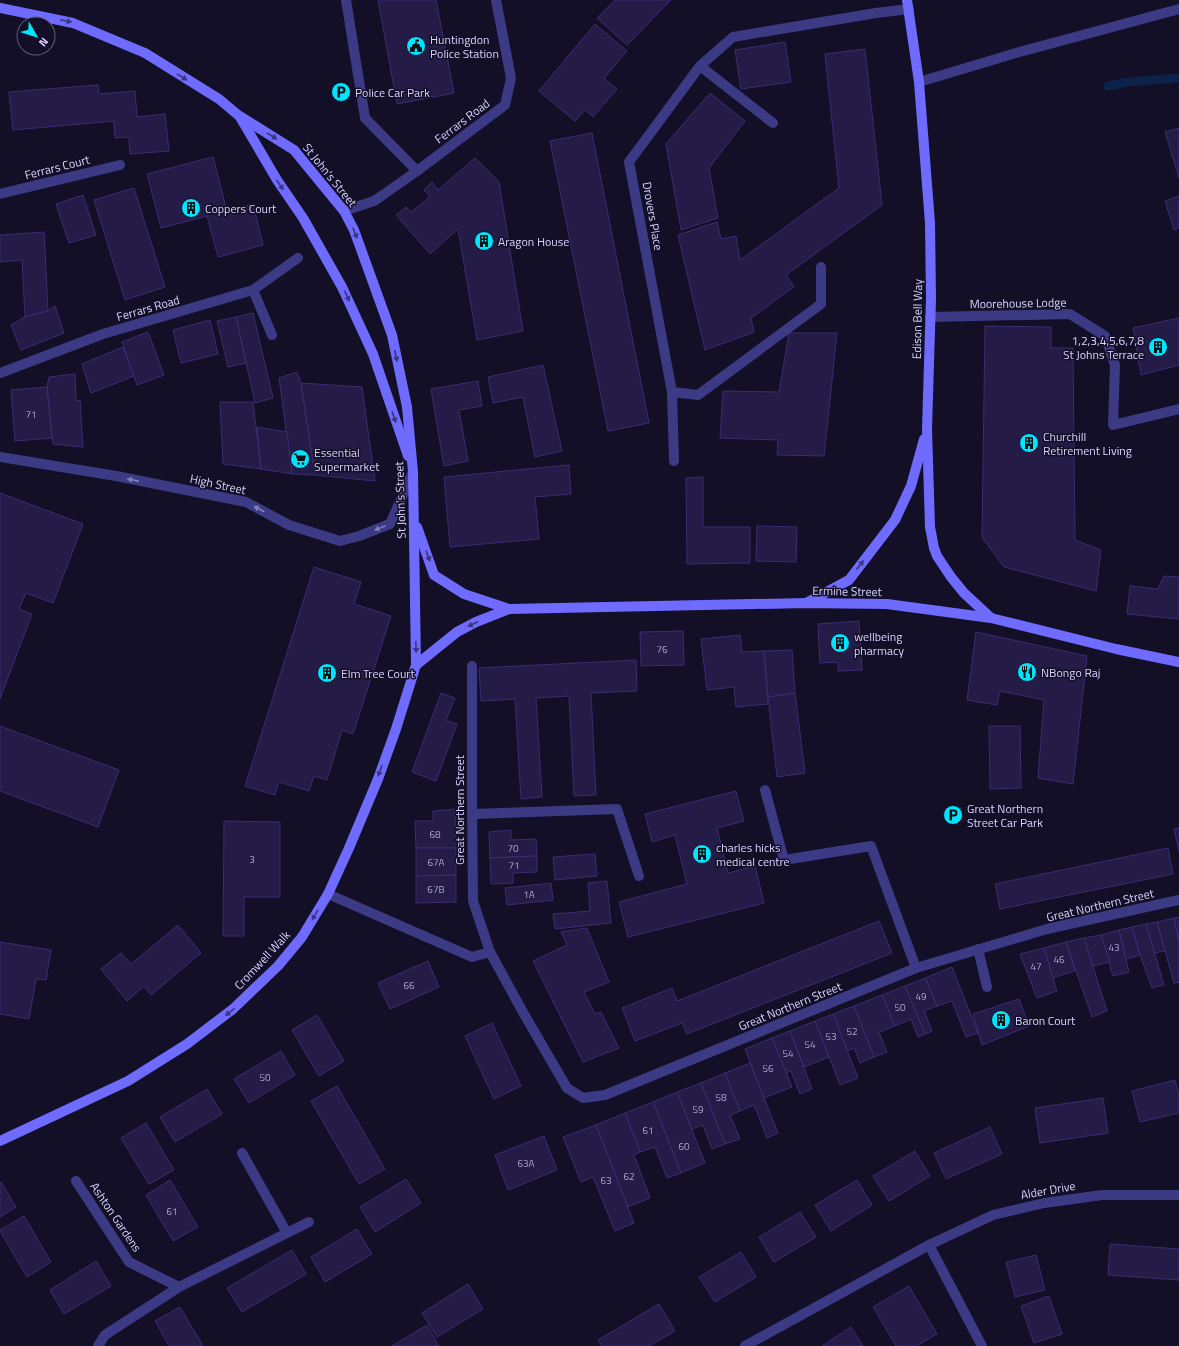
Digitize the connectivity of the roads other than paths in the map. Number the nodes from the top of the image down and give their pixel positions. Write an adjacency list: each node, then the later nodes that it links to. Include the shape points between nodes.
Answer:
1 (346, 0): 11 (street, via 366,118)
2 (496, 0): 11 (street, Ferrars Road, via 511,78 505,104)
3 (908, 5): 6 (street, Drovers Place, via 733,37); 7 (main road, Edison Bell Way)
4 (0, 8): 8 (main road, St John's Street, one-way to 8, via 73,23 144,53 219,99)
5 (1179, 9): 7 (street)
6 (700, 66): 9 (street); 20 (street, Drovers Place, via 629,162)
7 (919, 82): 17 (main road, Edison Bell Way, via 930,223)
8 (238, 115): 13 (main road, St John's Street, one-way to 13, via 294,150); 25 (main road, one-way to 25, via 303,218 342,287 373,354)
9 (773, 124)
10 (120, 165): 12 (street, Ferrars Court)
11 (417, 171): 13 (street, Ferrars Road, via 374,201)
12 (0, 194)
13 (344, 211): 25 (main road, St John's Street, one-way to 25, via 354,230 392,335 407,407)
14 (298, 258): 16 (street, Ferrars Road)
15 (821, 267): 20 (street, via 821,304 698,395)
16 (253, 290): 18 (street); 19 (street, Ferrars Road, via 104,334)
17 (930, 317): 21 (street, Moorehouse Lodge, via 1070,314 1105,336 1115,365 1113,425); 22 (main road, Edison Bell Way)
18 (272, 335)
19 (0, 373)
20 (672, 392): 24 (street, Drovers Place)
21 (1179, 409)
22 (927, 429): 27 (main road, one-way to 22, via 849,580 895,520 910,486); 30 (main road, Edison Bell Way, via 929,517 934,548 964,593)
23 (0, 457): 25 (street, High Street, one-way to 23, via 390,524 340,541 288,525 246,502 116,476)
24 (674, 461)
25 (413, 472): 26 (main road, St John's Street)
26 (415, 519): 28 (main road, St John's Street); 29 (main road, Ermine Street, one-way to 29, via 434,575 464,594)
27 (806, 603): 29 (main road, Ermine Street); 30 (main road, Ermine Street, via 887,604)
28 (415, 608): 32 (main road, Cromwell Walk, one-way to 32)
29 (509, 609): 32 (main road, Ermine Street, one-way to 32, via 457,632)
30 (990, 618): 31 (main road, Ermine Street)
31 (1179, 662)
32 (416, 665): 37 (main road, Cromwell Walk, one-way to 37, via 378,778)
33 (472, 666): 35 (street, Great Northern Street)
34 (765, 790): 41 (street, via 784,860 871,846)
35 (472, 814): 36 (street, via 617,809); 40 (street, Great Northern Street, via 473,901)
36 (638, 876)
37 (328, 894): 40 (street, via 472,957); 43 (main road, Cromwell Walk, one-way to 43, via 302,937 278,966 233,1009 187,1044 128,1081)
38 (1179, 900): 39 (street, Great Northern Street, via 1047,929)
39 (978, 949): 41 (street, Great Northern Street); 42 (street)
40 (490, 952): 41 (street, Great Northern Street, via 567,1088 583,1098 605,1095)
41 (916, 968)
42 (987, 988)
43 (0, 1141)
44 (242, 1153): 48 (street)
45 (76, 1181): 50 (street, Ashton Gardens, via 129,1262)
46 (1179, 1195): 49 (street, Alder Drive, via 1102,1195 1044,1203 993,1215)
47 (309, 1222): 48 (street)
48 (288, 1233): 50 (street)
49 (930, 1245): 52 (street, Alder Drive); 53 (street)
50 (179, 1287): 51 (street, via 105,1335)
51 (98, 1346)
52 (745, 1346)
53 (982, 1346)

